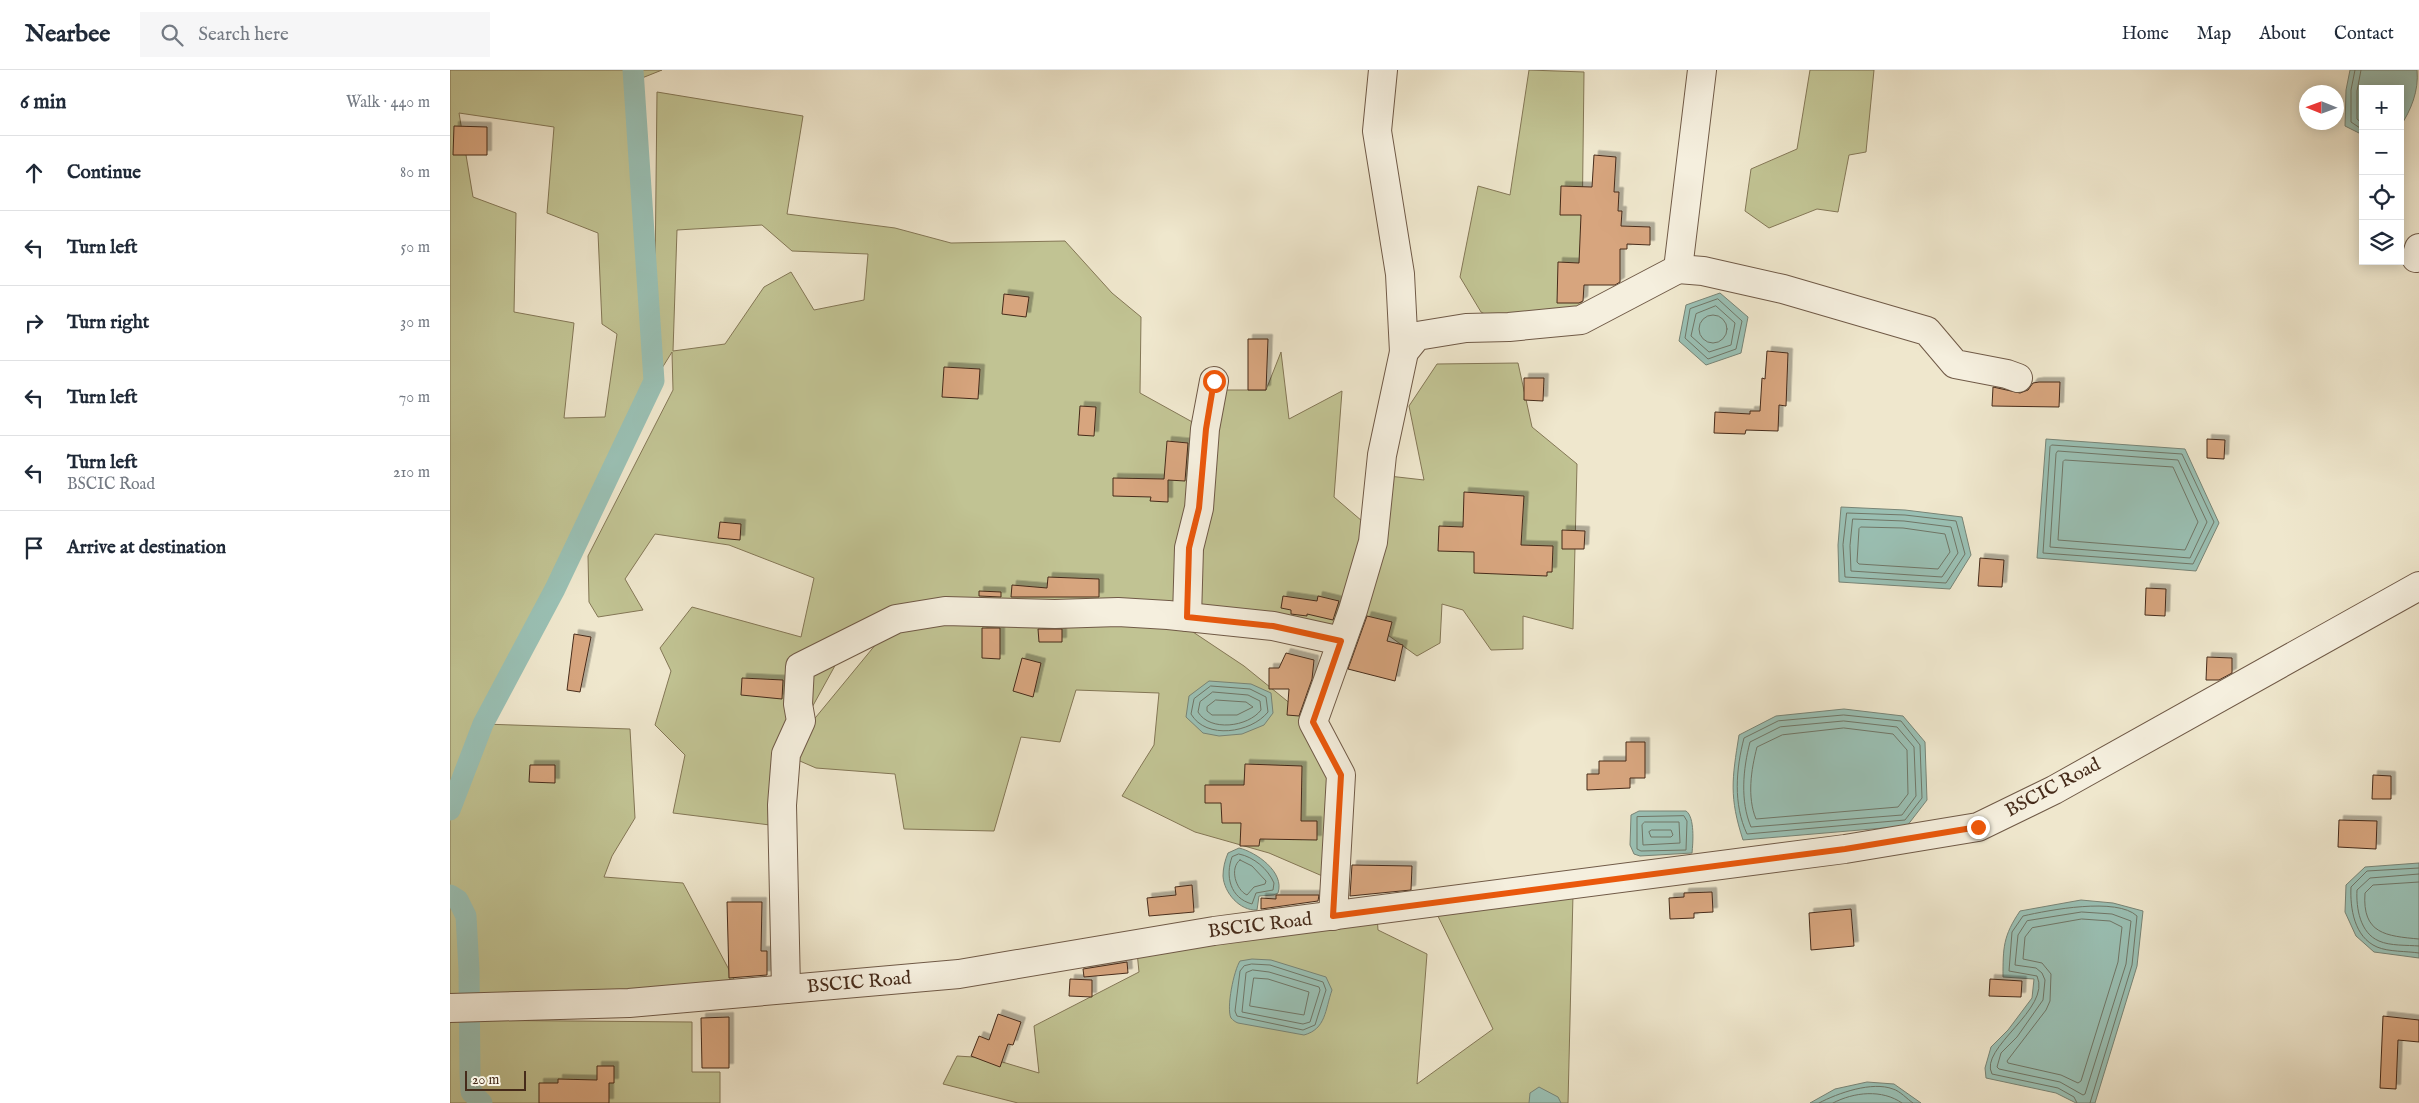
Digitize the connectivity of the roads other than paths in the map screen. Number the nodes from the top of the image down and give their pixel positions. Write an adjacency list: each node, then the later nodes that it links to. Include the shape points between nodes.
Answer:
1 (1383, 70): 4 (street, via 1377,131 1400,274)
2 (1702, 70): 3 (street)
3 (1678, 269): 4 (street, via 1581,320 1466,328 1416,336); 5 (street, via 1704,271 1783,289 1927,331 1955,364)
4 (1404, 352): 9 (street, via 1382,455 1373,542)
5 (2018, 378)
6 (1214, 381): 8 (street, via 1199,508 1189,548)
7 (2419, 586): 10 (street, BSCIC Road, via 2054,790 1978,827 1845,849)
8 (1187, 617): 9 (street, via 1273,626); 11 (street, via 1118,612 945,611 896,619 800,667 798,704 801,721 786,754 782,805)
9 (1341, 641): 10 (street, via 1313,722 1341,775)
10 (1333, 916): 11 (street, BSCIC Road, via 1214,931 959,974)
11 (786, 989): 12 (street, BSCIC Road, via 629,1003)
12 (450, 1008)

